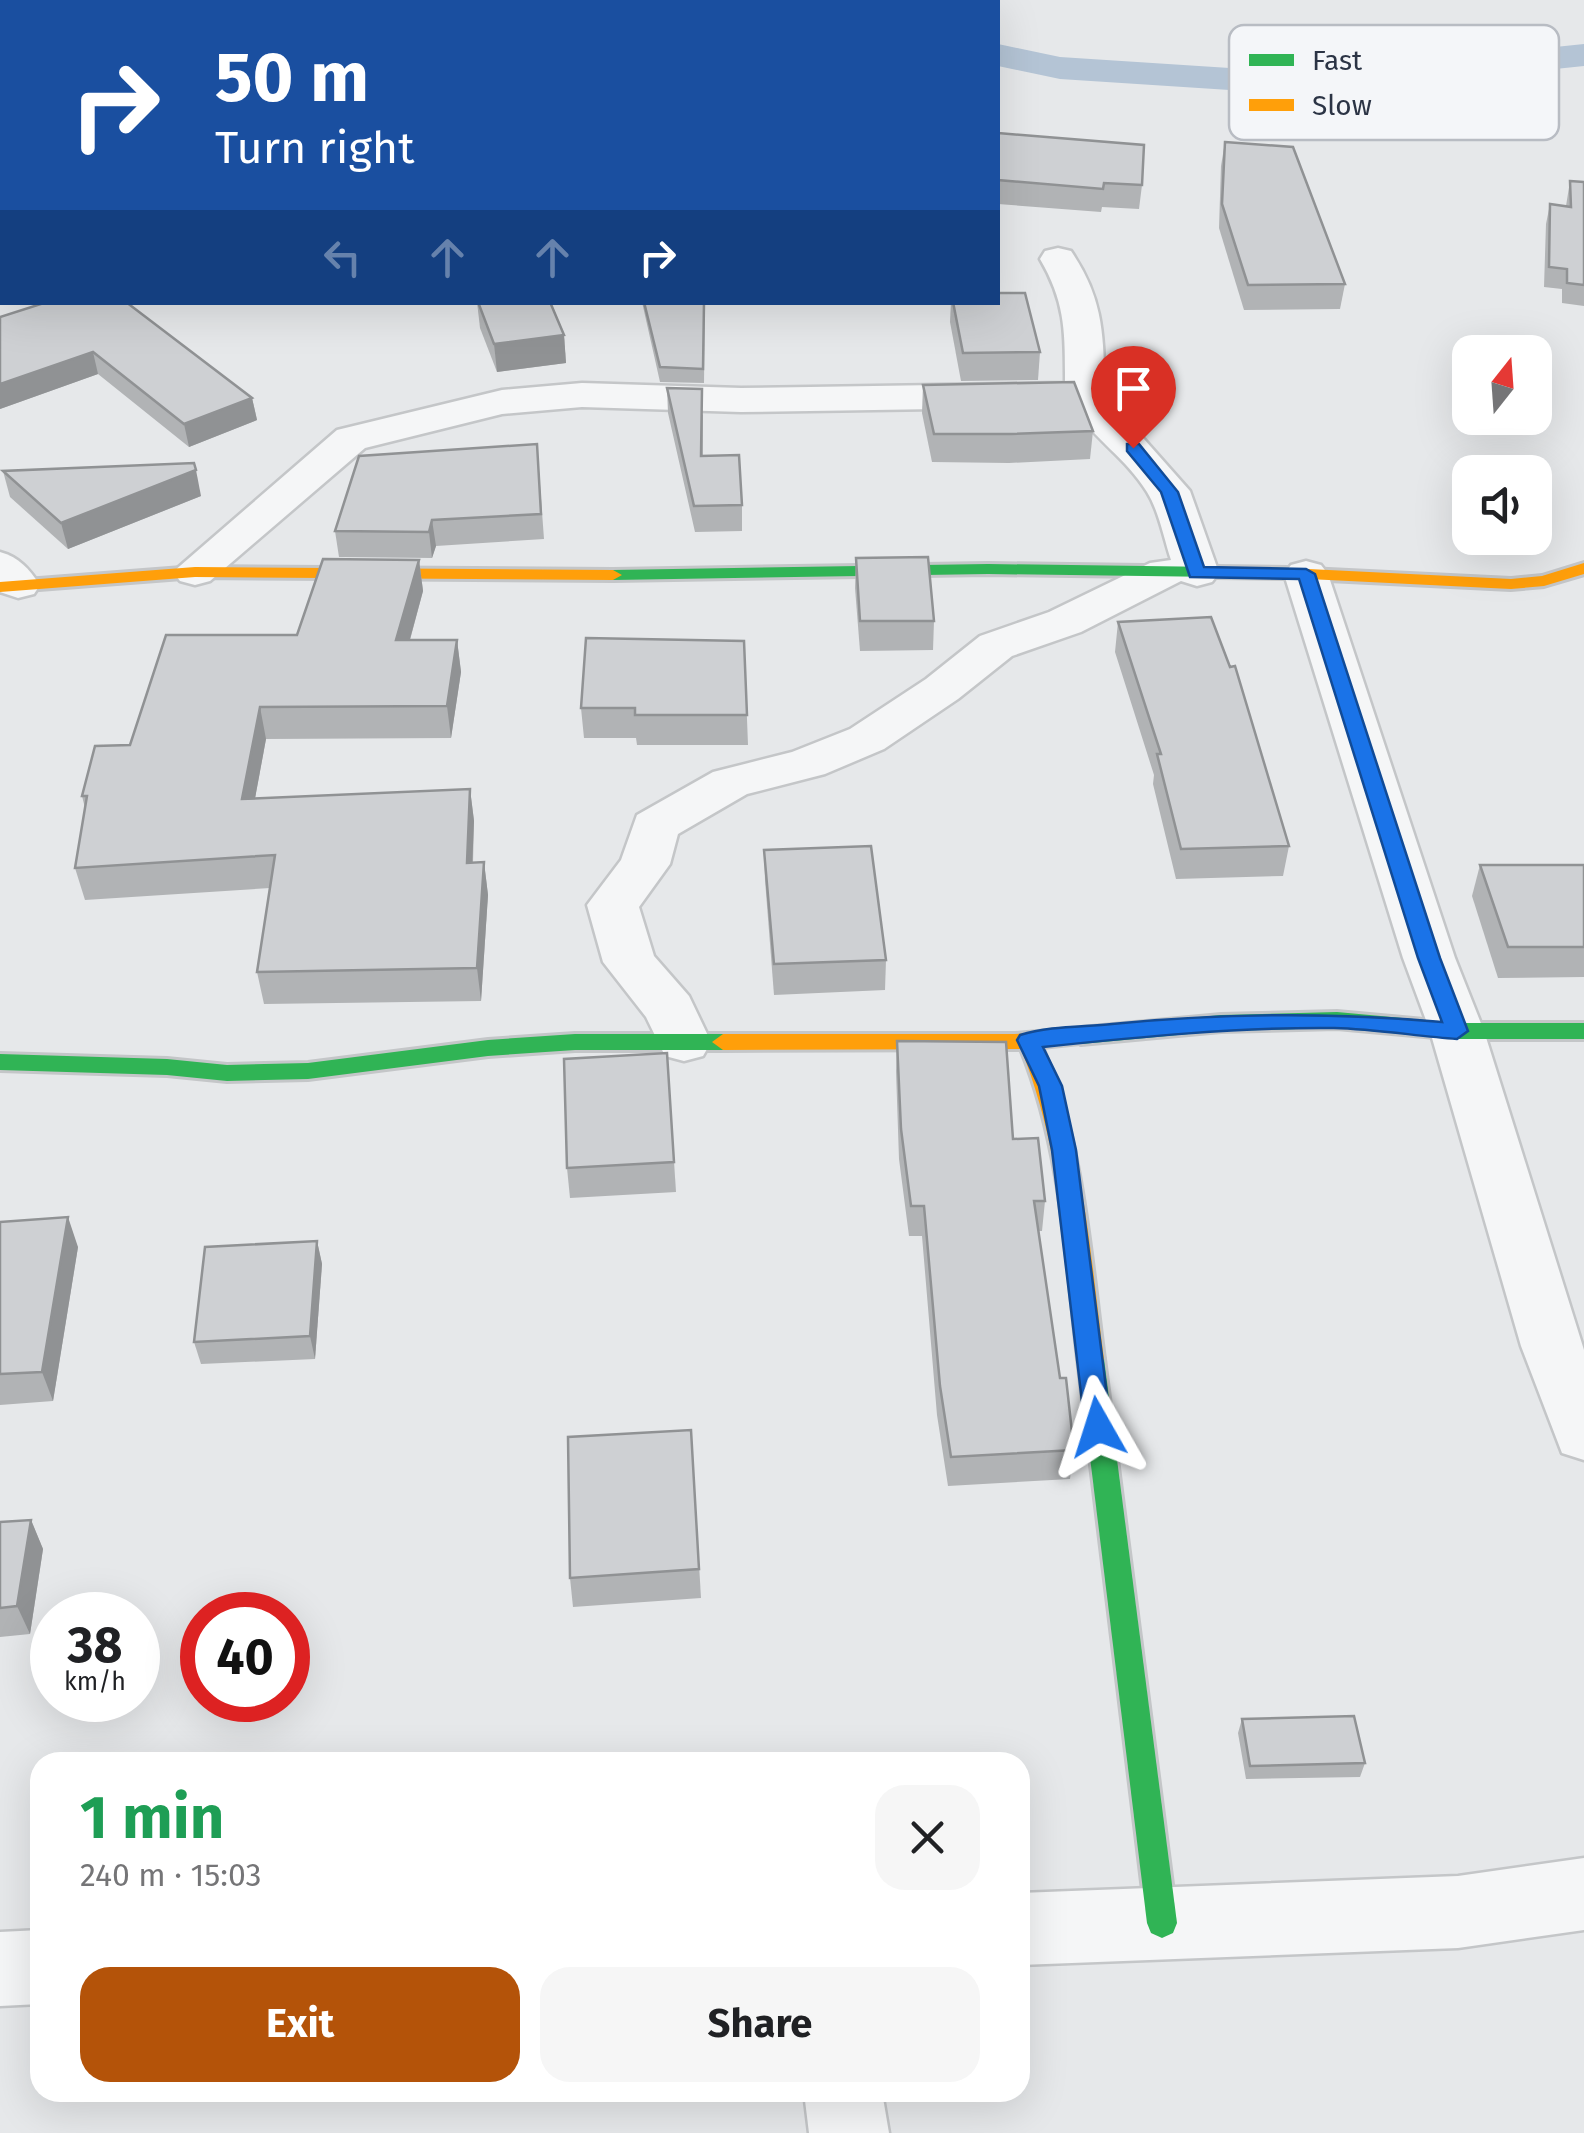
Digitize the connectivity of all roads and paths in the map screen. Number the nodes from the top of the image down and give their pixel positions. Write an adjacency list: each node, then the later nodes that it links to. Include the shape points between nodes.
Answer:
1 (1058, 258): 2 (street, via 1084,320)
2 (1084, 395): 4 (street, via 516,399 352,439); 5 (street, via 1169,492)
3 (1584, 568): 6 (street, via 1512,584)
4 (195, 572): 5 (street); 7 (street)
5 (1181, 573): 6 (street); 11 (street, via 996,646 867,740 730,782 655,826 645,864 613,905 629,962 670,1009)
6 (1306, 574): 8 (street)
7 (6, 579)
8 (1457, 1031): 9 (street); 10 (street, via 1337,1020); 13 (street)
9 (1584, 1031)
10 (1028, 1040): 11 (street); 15 (street, via 1050,1086 1064,1150)
11 (684, 1042): 12 (street, via 488,1048 228,1074)
12 (0, 1062)
13 (1584, 1434)
14 (1584, 1894): 15 (street, via 1458,1912)
15 (1162, 1923): 16 (street)
16 (1030, 1929)
17 (30, 1968): 18 (street)
18 (0, 1969)

